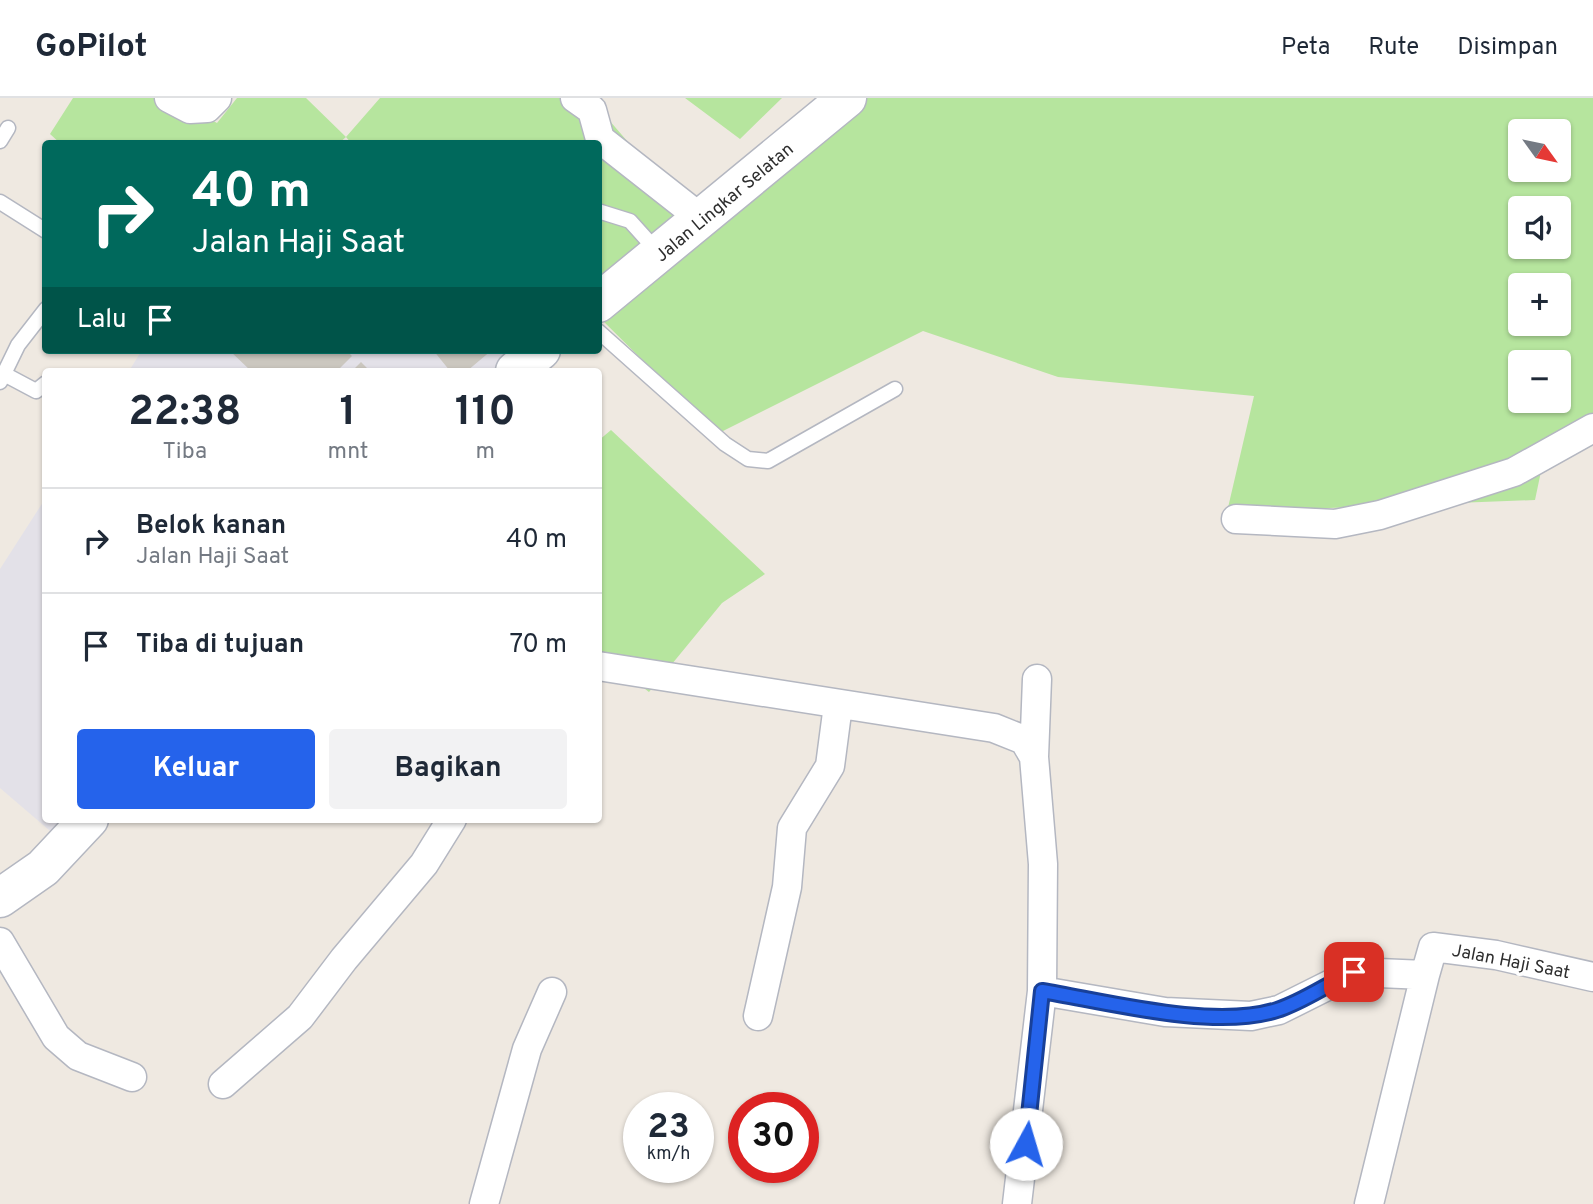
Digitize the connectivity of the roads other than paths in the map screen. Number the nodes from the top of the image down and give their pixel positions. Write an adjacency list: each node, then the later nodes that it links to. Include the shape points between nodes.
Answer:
1 (169, 98): 2 (street, via 190,109 207,108)
2 (217, 98)
3 (575, 98): 6 (street, via 592,110)
4 (847, 98): 11 (main road, Jalan Lingkar Selatan)
5 (8, 128): 7 (lane)
6 (601, 140)
7 (0, 141)
8 (602, 141): 11 (street)
9 (0, 202): 12 (lane)
10 (602, 212): 13 (lane, via 630,221)
11 (703, 220): 13 (main road, Jalan Lingkar Selatan)
12 (42, 228)
13 (661, 255): 14 (main road, Jalan Lingkar Selatan)
14 (602, 300)
15 (42, 314): 19 (lane, via 18,345)
16 (602, 335): 21 (lane, via 725,444 748,459 768,461)
17 (536, 354): 18 (main road)
18 (519, 368)
19 (2, 378): 20 (lane, via 36,391)
20 (42, 386)
21 (895, 389)
22 (1593, 428): 23 (street, via 1514,472 1380,515 1335,524)
23 (1236, 519)
24 (602, 667): 26 (street)
25 (1037, 680): 27 (street)
26 (838, 705): 27 (street, via 994,727 1024,740); 36 (street, via 830,766 792,828 787,887)
27 (1034, 757): 34 (street, via 1043,864)
28 (85, 823): 30 (main road, via 43,867)
29 (450, 823): 38 (street, via 424,864 300,1017)
30 (0, 898)
31 (0, 942): 37 (street, via 56,1037 78,1056)
32 (1425, 975): 33 (street, Jalan Haji Saat, via 1433,947 1496,955); 34 (street, via 1354,972 1279,1010 1251,1016 1165,1012); 41 (street)
33 (1593, 977)
34 (1042, 991): 40 (street)
35 (552, 992): 39 (street, via 527,1049)
36 (758, 1016)
37 (132, 1077)
38 (223, 1084)
39 (484, 1204)
40 (1017, 1204)
41 (1368, 1204)

